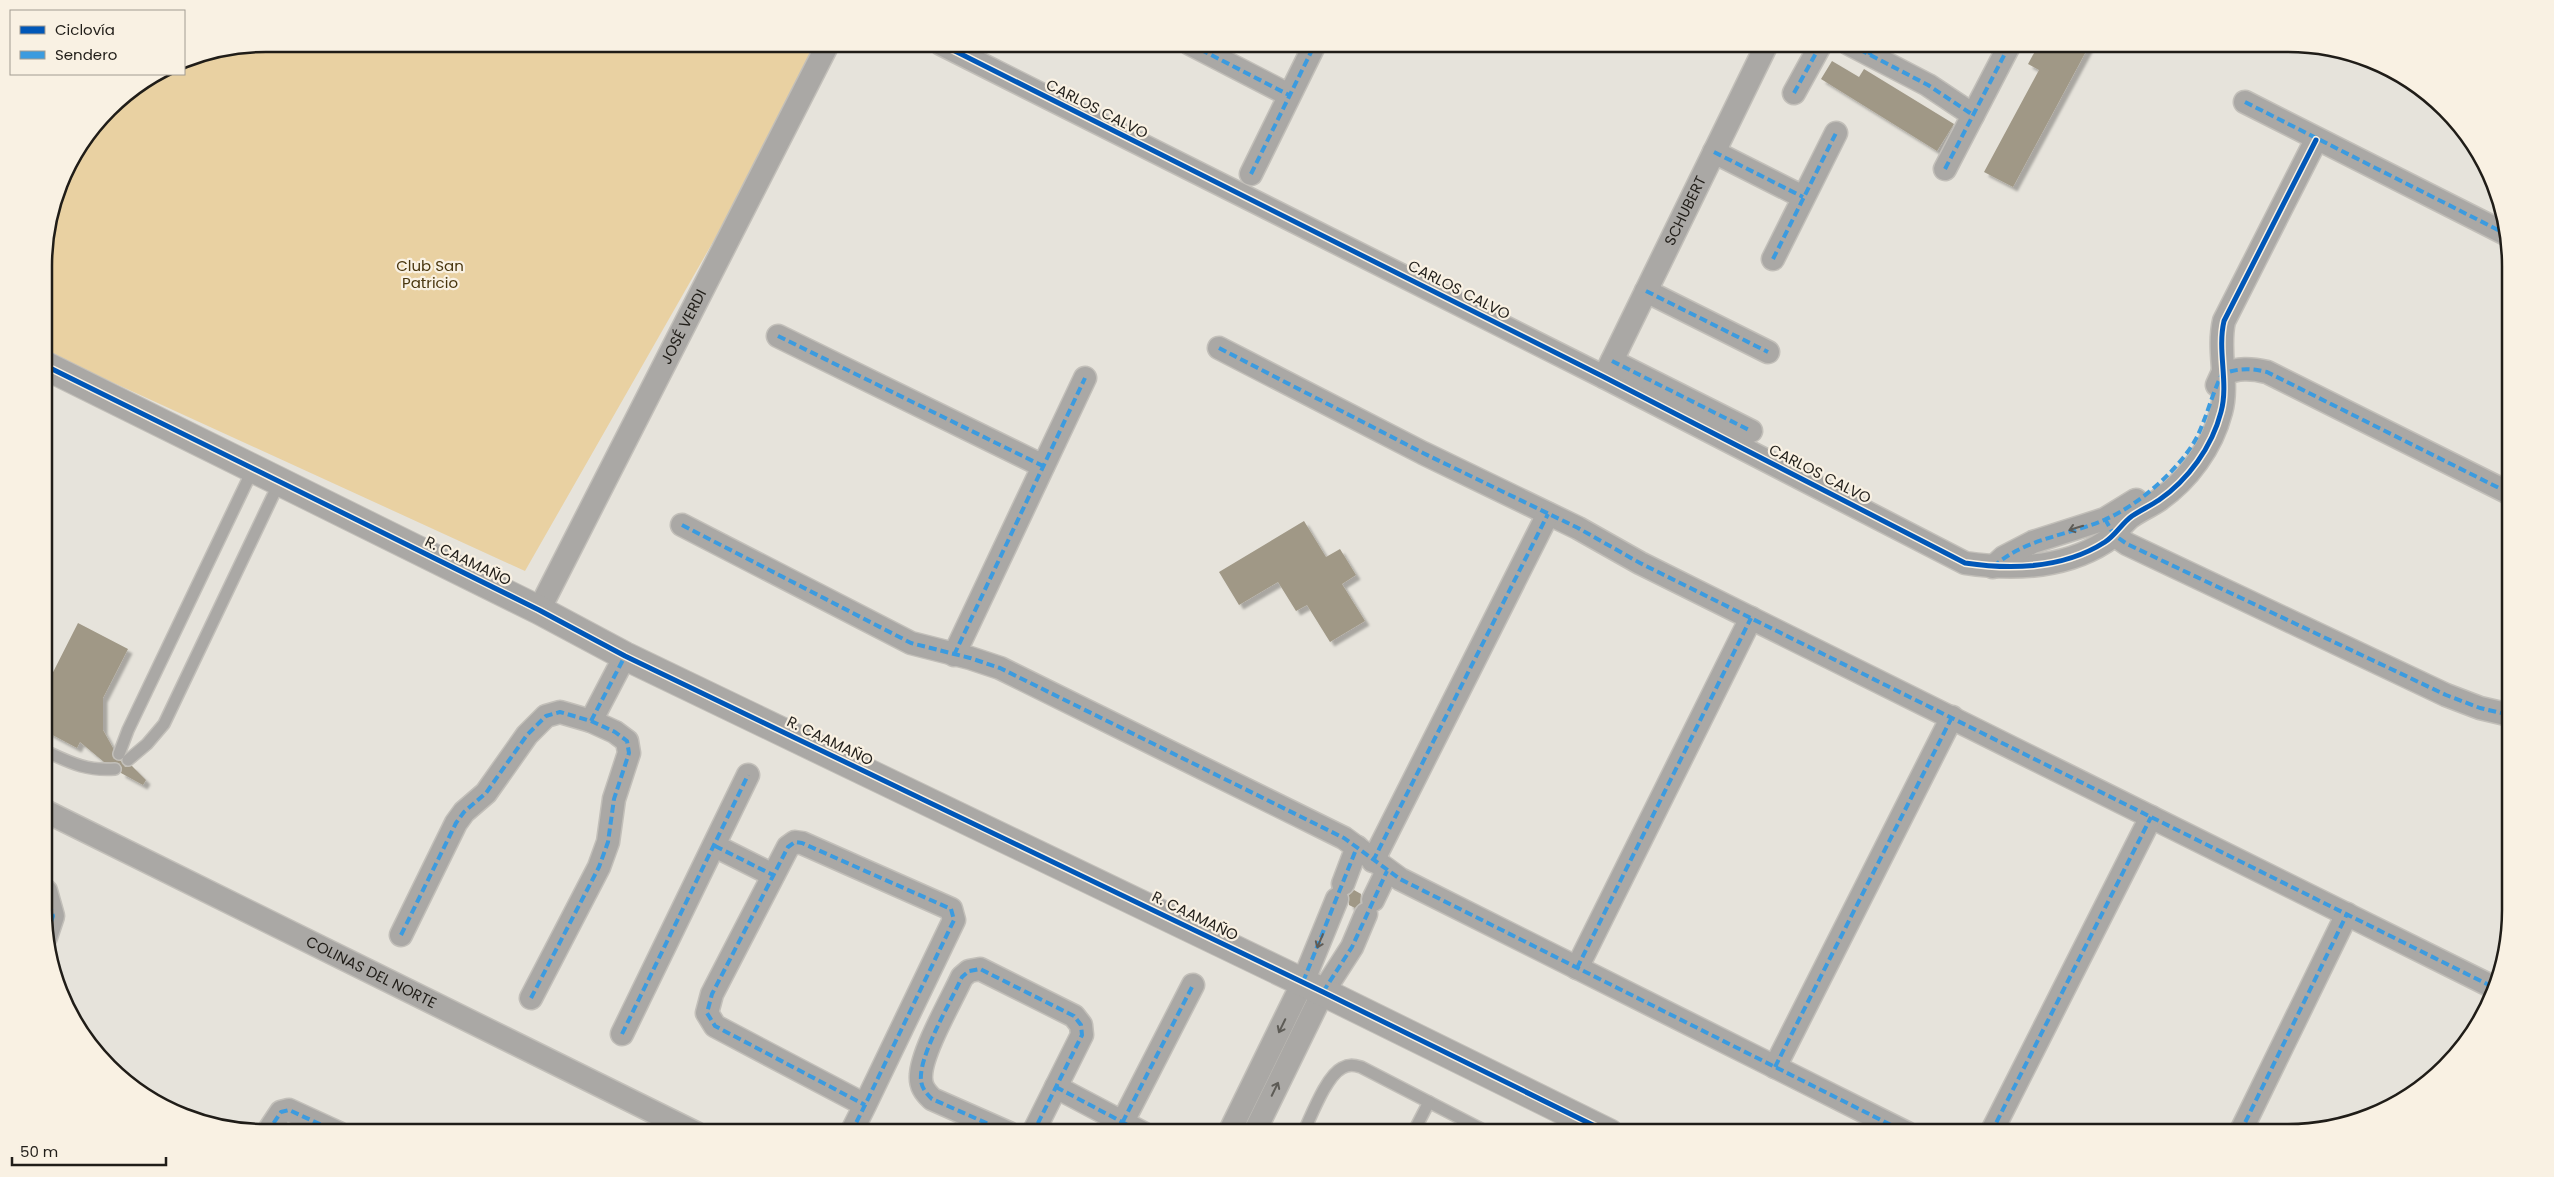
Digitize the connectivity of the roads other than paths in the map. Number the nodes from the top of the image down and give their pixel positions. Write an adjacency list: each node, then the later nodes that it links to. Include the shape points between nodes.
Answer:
1 (824, 52): 37 (street, JOSÉ VERDI)
2 (956, 52): 26 (street, CARLOS CALVO)
3 (1206, 52): 10 (street)
4 (1311, 52): 10 (street)
5 (1763, 52): 15 (street, SCHUBERT)
6 (1813, 52): 9 (street)
7 (1877, 52): 12 (street)
8 (2006, 52): 12 (street)
9 (1794, 93)
10 (1289, 95): 17 (street)
11 (2245, 102): 14 (street)
12 (1973, 115): 16 (street)
13 (1836, 133): 18 (street)
14 (2316, 140): 19 (street); 27 (street, CARLOS CALVO, via 2224,321 2220,336)
15 (1714, 152): 18 (street); 21 (street, SCHUBERT)
16 (1945, 170)
17 (1251, 174)
18 (1804, 198): 20 (street)
19 (2498, 230)
20 (1773, 259)
21 (1646, 291): 24 (street); 26 (street, SCHUBERT)
22 (778, 336): 30 (street)
23 (1219, 348): 34 (street)
24 (1768, 352)
25 (52, 369): 31 (street, R. CAAMAÑO)
26 (1608, 369): 29 (street); 36 (street, CARLOS CALVO, via 1965,563 1993,567 2041,566 2104,543)
27 (2222, 374): 33 (street, via 2238,368 2267,372); 36 (street, CARLOS CALVO, via 2222,411 2209,444 2198,461 2174,489)
28 (1085, 378): 30 (street)
29 (1750, 431)
30 (1043, 466): 39 (street)
31 (253, 469): 32 (street, R. CAAMAÑO); 32 (lane, via 128,730 123,757 147,744 164,724)
32 (279, 482): 37 (street, R. CAAMAÑO)
33 (2502, 490)
34 (1548, 514): 38 (street); 50 (street)
35 (682, 524): 39 (street, via 911,643)
36 (2110, 527): 41 (street, via 2127,544 2411,679 2480,708)
37 (539, 610): 40 (street, R. CAAMAÑO)
38 (1751, 618): 42 (street); 54 (street)
39 (954, 654): 50 (street, via 1000,668 1344,838)
40 (624, 656): 43 (street); 57 (street, R. CAAMAÑO)
41 (2502, 713)
42 (1952, 718): 48 (street); 60 (street)
43 (590, 721): 53 (street, via 560,712 546,716 527,735 486,793 456,823); 58 (street, via 627,741 629,753 614,799 608,842 599,867)
44 (52, 753): 45 (lane, via 82,768)
45 (107, 768)
46 (748, 775): 49 (street)
47 (52, 814): 66 (street, COLINAS DEL NORTE)
48 (2151, 817): 52 (street); 79 (street)
49 (715, 846): 51 (street); 59 (street)
50 (1372, 860): 54 (street); 57 (street, one-way to 57, via 1340,892); 57 (street, via 1370,907 1352,947)
51 (773, 875): 63 (street, via 712,994 707,1013 715,1026); 63 (street, via 788,847 795,842 802,843 951,909 954,920)
52 (2347, 914): 55 (street); 80 (street)
53 (401, 935)
54 (1577, 968): 60 (street)
55 (2488, 984)
56 (1193, 985): 71 (street)
57 (1313, 987): 72 (street, one-way to 72); 73 (street, one-way to 57); 77 (street, R. CAAMAÑO)
58 (531, 998)
59 (622, 1034)
60 (1775, 1067): 78 (street)
61 (1056, 1087): 68 (street, via 1082,1035 1081,1025 1074,1016 980,969 969,971 962,977 929,1049 921,1074 923,1090 932,1099); 69 (street); 70 (street)
62 (1430, 1102): 74 (lane, via 1351,1065 1341,1068 1333,1076); 75 (lane); 76 (lane)
63 (866, 1105): 67 (street)
64 (273, 1124): 65 (street, via 281,1112 290,1110)
65 (320, 1124)
66 (678, 1124)
67 (856, 1124)
68 (989, 1124)
69 (1038, 1124)
70 (1113, 1124)
71 (1121, 1124)
72 (1234, 1124)
73 (1258, 1124)
74 (1308, 1124)
75 (1418, 1124)
76 (1472, 1124)
77 (1591, 1124)
78 (1889, 1124)
79 (1996, 1124)
80 (2244, 1124)

